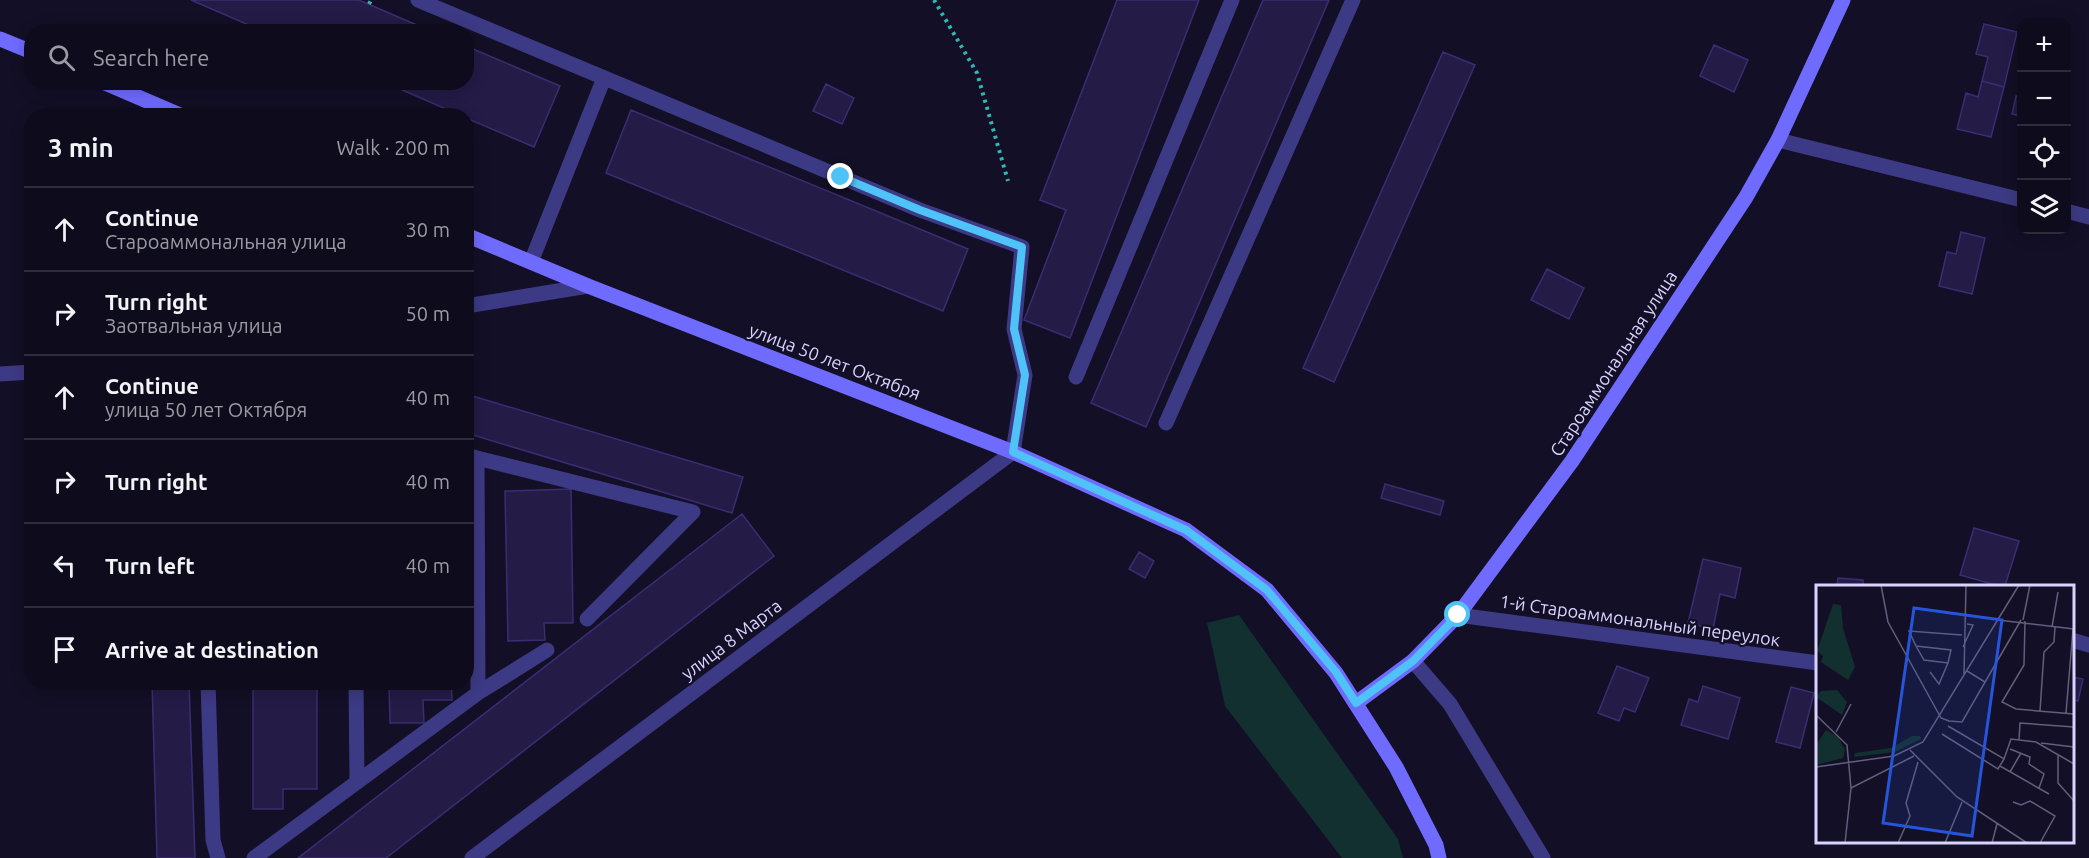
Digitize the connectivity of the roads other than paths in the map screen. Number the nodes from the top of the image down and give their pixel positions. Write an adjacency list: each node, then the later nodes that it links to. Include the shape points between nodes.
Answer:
1 (418, 0): 7 (street)
2 (1232, 0): 20 (street)
3 (1353, 0): 21 (street)
4 (1843, 0): 10 (main road, Староаммональная улица)
5 (0, 39): 6 (main road)
6 (24, 49)
7 (604, 78): 15 (street); 22 (street, via 920,210 1022,247 1014,329 1025,375)
8 (122, 90): 9 (main road)
9 (163, 108)
10 (1778, 140): 11 (street); 25 (main road, Староаммональная улица, via 1746,197 1572,461)
11 (2017, 199)
12 (2071, 212): 13 (street)
13 (2089, 217)
14 (474, 238): 15 (main road, улица 50 лет Октября)
15 (531, 262): 16 (main road, улица 50 лет Октября)
16 (588, 286): 17 (street); 22 (main road, улица 50 лет Октября)
17 (474, 305)
18 (24, 372): 19 (street)
19 (0, 374)
20 (1076, 377)
21 (1166, 423)
22 (1013, 452): 35 (main road, улица 50 лет Октября, via 1186,530 1267,590 1336,672); 39 (street, улица 8 Марта)
23 (474, 457): 26 (street, via 693,512)
24 (474, 535): 34 (street)
25 (1458, 615): 30 (main road, Староаммональная улица); 31 (street, 1-й Староаммональный переулок)
26 (587, 619)
27 (2074, 640): 28 (street)
28 (2089, 645)
29 (547, 651): 34 (street)
30 (1413, 661): 35 (main road, Староаммональная улица); 41 (street, via 1450,704)
31 (1816, 663)
32 (208, 690): 37 (street, via 213,840)
33 (356, 690): 36 (street)
34 (478, 693): 36 (street)
35 (1356, 703): 40 (main road, улица 50 лет Октября, via 1396,767 1436,844)
36 (357, 781): 38 (street)
37 (218, 858)
38 (254, 858)
39 (472, 858)
40 (1439, 858)
41 (1543, 858)

